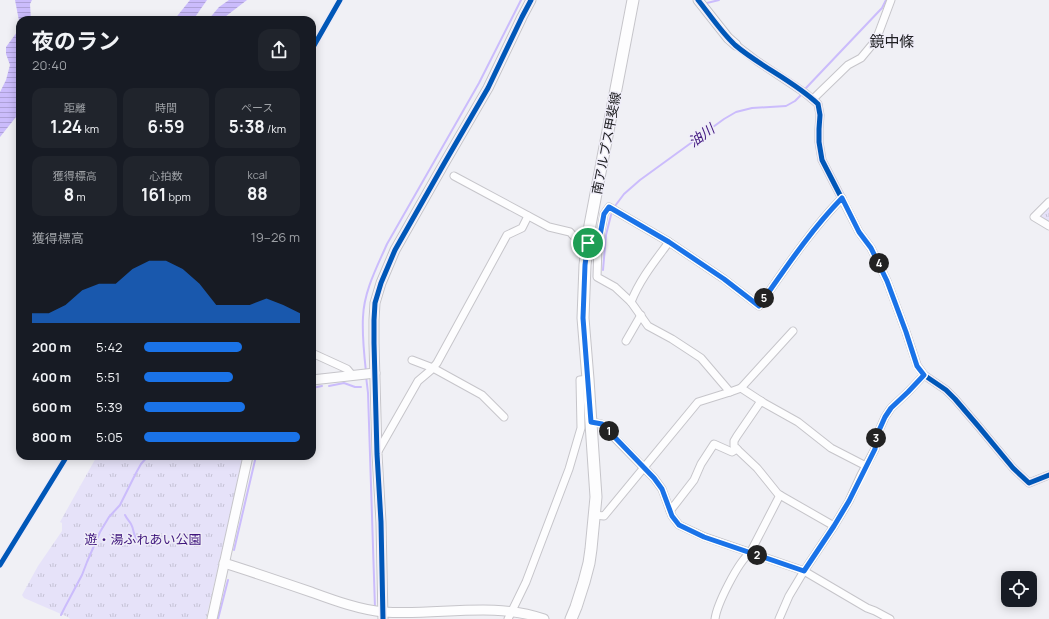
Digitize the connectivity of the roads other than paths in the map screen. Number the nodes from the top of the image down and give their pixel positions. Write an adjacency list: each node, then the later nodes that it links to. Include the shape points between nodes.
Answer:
1 (531, 0): 21 (street, via 488,88 395,250 381,283 375,303)
2 (633, 0): 13 (main road, 南アルプス甲斐線)
3 (698, 0): 5 (street)
4 (891, 0): 6 (street, via 876,40 861,58 848,65)
5 (736, 45): 6 (street)
6 (813, 99): 8 (street, via 818,104 820,115 819,142 822,160)
7 (454, 176): 10 (street)
8 (842, 198): 12 (street, via 798,250 759,306); 23 (street, via 887,281 917,366)
9 (1049, 202): 11 (street, via 1034,218)
10 (528, 216): 13 (street, via 549,227 570,232 577,240); 20 (street, via 522,228 507,235)
11 (1049, 226)
12 (669, 242): 13 (street, via 609,207); 14 (street, via 646,272)
13 (593, 244): 14 (street, via 597,277 615,287); 25 (main road, 南アルプス甲斐線, via 585,265 583,318)
14 (631, 302): 15 (street)
15 (641, 315): 17 (street); 27 (street, via 648,326 701,358)
16 (793, 331): 26 (street)
17 (626, 341)
18 (316, 355): 22 (street, via 347,369)
19 (412, 360): 20 (street)
20 (433, 368): 29 (street, via 482,395); 32 (street, via 418,381)
21 (375, 373): 22 (street); 32 (street)
22 (352, 375): 24 (street)
23 (924, 375): 34 (street, via 885,417 877,435 875,449); 36 (street, via 946,390 1029,483)
24 (316, 380)
25 (588, 380): 30 (main road, 南アルプス甲斐線); 45 (street, via 580,380 580,428 569,469 526,582)
26 (741, 388): 27 (street); 28 (street)
27 (730, 392): 35 (street, via 698,402)
28 (761, 401): 31 (street, via 734,441); 34 (street, via 798,422 831,448)
29 (504, 417)
30 (591, 422): 35 (street, via 602,424); 39 (main road, 南アルプス甲斐線, via 596,498)
31 (737, 449): 37 (street); 38 (street, via 732,452 714,444 694,480)
32 (377, 454): 44 (street)
33 (247, 460): 42 (street)
34 (866, 466): 40 (street)
35 (644, 468): 38 (street, via 662,489); 39 (street, via 604,516)
36 (1049, 475)
37 (780, 495): 40 (street); 41 (street)
38 (670, 511): 41 (street, via 679,525)
39 (594, 515): 48 (main road, 南アルプス甲斐線, via 589,563)
40 (834, 526): 43 (street)
41 (750, 553): 43 (street); 49 (street, via 745,556 731,580 719,605)
42 (224, 563): 44 (street); 46 (street)
43 (804, 571): 50 (street); 51 (street)
44 (383, 615): 45 (street, via 403,612 492,610)
45 (510, 615): 47 (street, via 537,616)
46 (212, 619)
47 (544, 619)
48 (570, 619)
49 (716, 619)
50 (779, 619)
51 (890, 619)

